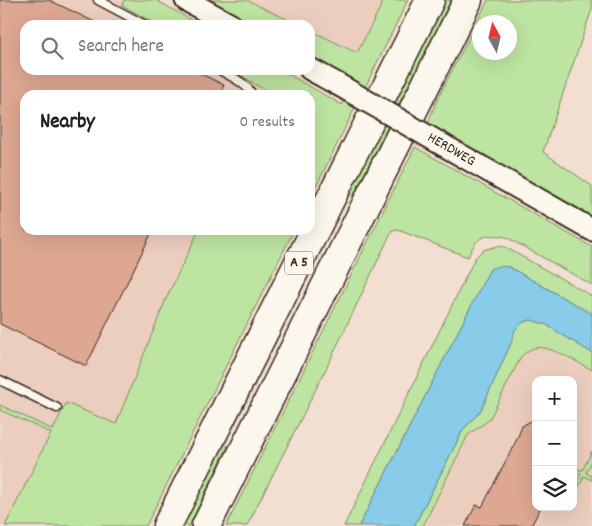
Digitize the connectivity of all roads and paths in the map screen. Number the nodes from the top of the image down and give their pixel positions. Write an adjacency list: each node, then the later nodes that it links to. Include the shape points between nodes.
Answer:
1 (98, 0): 5 (lane)
2 (186, 0): 6 (main road)
3 (430, 0): 10 (highway, A 5)
4 (468, 0): 16 (highway, A 5)
5 (136, 20)
6 (222, 20)
7 (315, 72): 11 (main road, HERDWEG, bridge)
8 (228, 75): 9 (lane)
9 (250, 90)
10 (315, 230)
11 (592, 230)
12 (312, 235): 15 (highway, A 5)
13 (0, 380): 14 (lane)
14 (57, 408)
15 (167, 526)
16 (206, 526)

